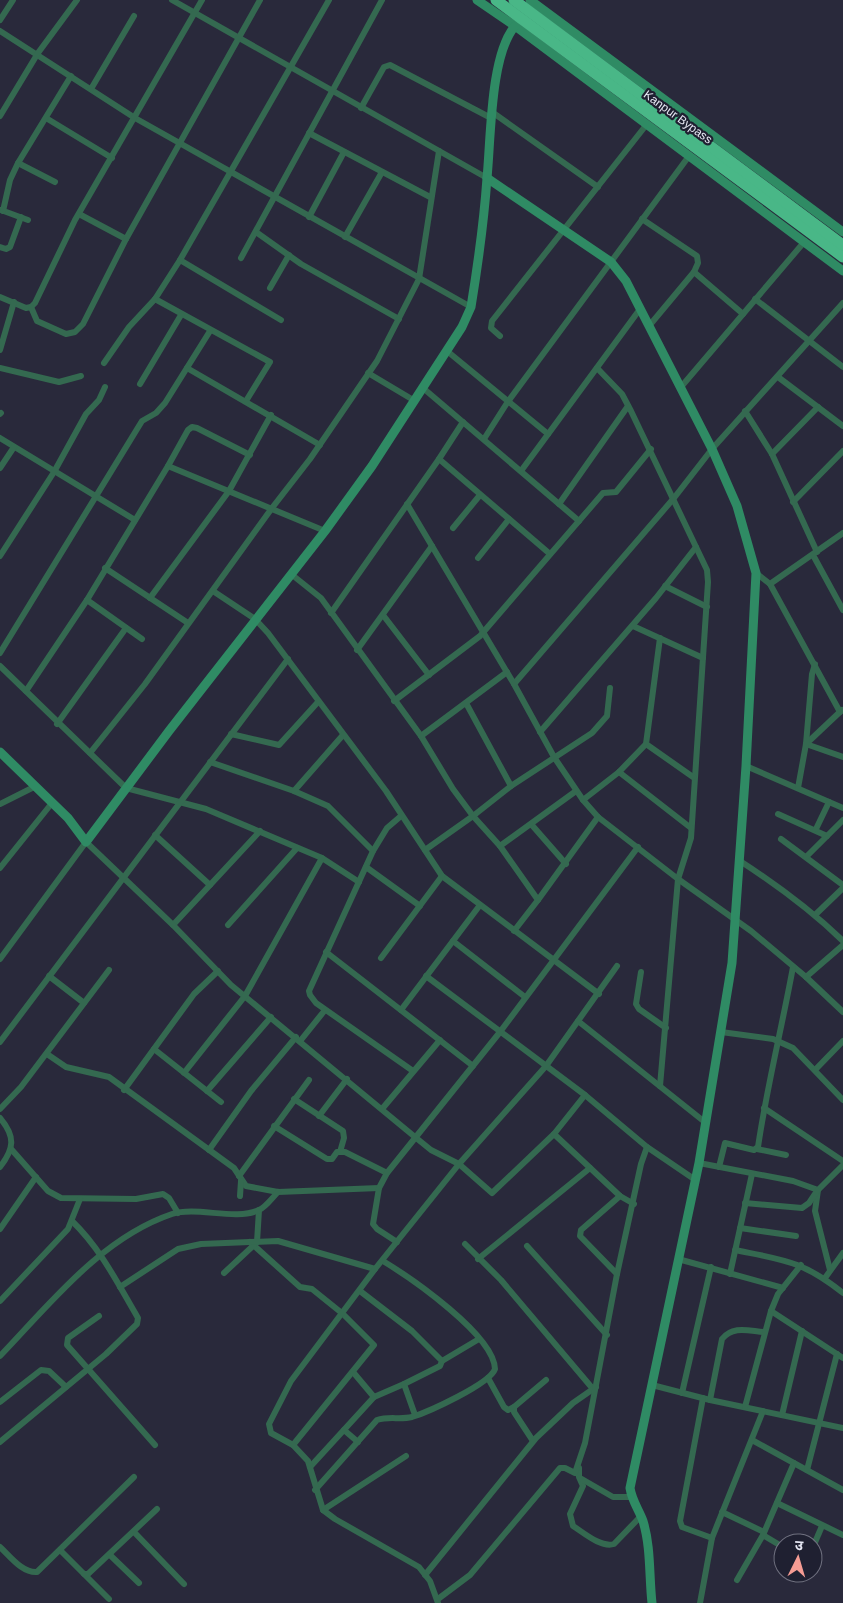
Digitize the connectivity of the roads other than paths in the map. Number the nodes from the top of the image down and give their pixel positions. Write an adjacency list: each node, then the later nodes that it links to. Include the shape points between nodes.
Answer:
1 (13, 0): 14 (street)
2 (77, 0): 18 (street)
3 (172, 0): 12 (street)
4 (202, 0): 12 (street)
5 (260, 0): 17 (street)
6 (329, 0): 19 (street)
7 (382, 0): 22 (street)
8 (477, 0): 15 (street)
9 (496, 0): 58 (highway, Kanpur Bypass)
10 (514, 0): 55 (highway, Kanpur Bypass)
11 (530, 0): 51 (street)
12 (195, 13): 17 (street); 27 (street)
13 (134, 16): 21 (street)
14 (0, 20)
15 (516, 26): 24 (street, via 503,46); 28 (street)
16 (0, 31): 18 (street)
17 (239, 39): 19 (street); 30 (street)
18 (38, 53): 20 (street); 25 (street)
19 (290, 67): 22 (street); 36 (street)
20 (71, 76): 21 (street); 26 (street)
21 (91, 89): 27 (street)
22 (332, 91): 23 (street); 29 (street)
23 (361, 108): 24 (street, via 384,67 394,65); 31 (street)
24 (492, 115): 38 (street); 40 (street)
25 (0, 116)
26 (46, 118): 34 (street); 35 (street)
27 (135, 118): 30 (street); 34 (street)
28 (647, 124): 33 (street); 40 (street)
29 (309, 133): 32 (street); 41 (street)
30 (181, 144): 36 (street); 53 (street)
31 (439, 151): 38 (street); 42 (street)
32 (344, 152): 37 (street); 46 (street)
33 (689, 156): 47 (street); 54 (street)
34 (112, 158): 44 (street)
35 (18, 163): 39 (street); 43 (street)
36 (231, 172): 41 (street); 60 (street)
37 (382, 172): 42 (street); 52 (street)
38 (488, 178): 49 (street); 72 (street)
39 (55, 182)
40 (598, 187): 49 (street)
41 (274, 197): 46 (street); 50 (street)
42 (430, 197): 64 (street)
43 (2, 210): 45 (street)
44 (79, 214): 53 (street); 71 (street)
45 (21, 217): 48 (street); 56 (street, via 10,246 6,249)
46 (309, 217): 52 (street)
47 (642, 219): 61 (street); 63 (street, via 697,256)
48 (28, 220)
49 (565, 229): 61 (street); 81 (street, via 492,321 491,328)
50 (256, 232): 57 (street); 59 (street)
51 (843, 232)
52 (345, 237): 64 (street)
53 (126, 239): 71 (street, via 75,332 66,334 37,321)
54 (804, 241): 62 (street); 68 (street)
55 (843, 245)
56 (0, 247)
57 (289, 255): 65 (street); 76 (street)
58 (843, 256)
59 (241, 258)
60 (180, 260): 67 (street); 77 (street)
61 (611, 262): 73 (street, via 626,281); 99 (street)
62 (843, 271)
63 (694, 272): 75 (street); 78 (street)
64 (419, 279): 72 (street); 76 (street)
65 (270, 288)
66 (0, 297): 69 (street)
67 (155, 299): 74 (street); 85 (street, via 128,327)
68 (756, 299): 75 (street); 82 (street)
69 (14, 302): 71 (street); 80 (street)
70 (843, 303): 82 (street)
71 (31, 307)
72 (470, 307): 84 (street)
73 (640, 309): 78 (street); 89 (street)
74 (181, 314): 79 (street); 93 (street)
75 (743, 314): 95 (street)
76 (399, 319): 90 (street)
77 (281, 320)
78 (649, 326): 95 (street)
79 (210, 331): 88 (street); 97 (street, via 270,362)
80 (2, 333): 83 (street)
81 (500, 336)
82 (810, 342): 86 (street); 92 (street)
83 (0, 350)
84 (447, 351): 96 (street); 99 (street)
85 (104, 362)
86 (843, 367)
87 (0, 368): 91 (street, via 58,382)
88 (187, 368): 97 (street); 123 (street, via 160,409 142,421)
89 (597, 368): 100 (street, via 622,394); 106 (street)
90 (368, 374): 98 (street); 109 (street)
91 (81, 376)
92 (778, 377): 101 (street); 102 (street)
93 (140, 384)
94 (105, 387): 120 (street)
95 (681, 387): 112 (street)
96 (423, 388): 98 (street); 104 (street)
97 (246, 401): 103 (street)
98 (415, 401): 133 (street)
99 (507, 403): 106 (street); 108 (street)
100 (628, 406): 111 (street); 127 (street)
101 (818, 408): 105 (street); 114 (street)
102 (745, 411): 112 (street); 114 (street)
103 (271, 415): 109 (street); 115 (street)
104 (463, 422): 108 (street); 116 (street)
105 (843, 426)
106 (548, 434): 119 (street)
107 (0, 438): 110 (street)
108 (484, 439): 119 (street)
109 (320, 445): 128 (street)
110 (14, 447): 118 (street); 120 (street)
111 (651, 449): 124 (street); 131 (street, via 616,492 602,493)
112 (712, 449): 124 (street); 142 (street, via 737,506)
113 (843, 452): 125 (street)
114 (772, 454): 125 (street)
115 (250, 455): 117 (street, via 192,427); 121 (street)
116 (439, 459): 122 (street); 126 (street)
117 (168, 466): 121 (street); 129 (street)
118 (0, 468)
119 (521, 471): 127 (street)
120 (54, 472): 123 (street); 139 (street)
121 (229, 491): 128 (street); 147 (street)
122 (480, 495): 130 (street); 132 (street)
123 (97, 498): 129 (street); 161 (street)
124 (674, 498): 136 (street); 168 (street)
125 (793, 502): 138 (street)
126 (407, 504): 135 (street); 151 (street)
127 (559, 504): 131 (street)
128 (272, 508): 133 (street); 146 (street)
129 (135, 520): 141 (street)
130 (509, 520): 137 (street); 140 (street)
131 (579, 521): 137 (street)
132 (453, 528)
133 (325, 531): 143 (street)
134 (843, 533): 138 (street)
135 (432, 546): 152 (street); 157 (street)
136 (696, 547): 145 (street); 149 (street, via 707,570)
137 (550, 554): 157 (street)
138 (815, 554): 144 (street); 150 (street)
139 (0, 556)
140 (478, 558)
141 (105, 568): 147 (street); 148 (street)
142 (756, 573): 144 (street); 187 (street)
143 (291, 574): 151 (street, via 321,598); 153 (street)
144 (770, 584): 164 (street)
145 (665, 586): 149 (street); 155 (street)
146 (213, 591): 153 (street); 154 (street)
147 (150, 598): 154 (street)
148 (86, 600): 156 (street); 170 (street)
149 (706, 607): 162 (street)
150 (843, 610)
151 (331, 613): 160 (street)
152 (382, 615): 160 (street); 167 (street)
153 (255, 619): 163 (street); 192 (street)
154 (188, 623): 182 (street)
155 (633, 626): 158 (street); 176 (street)
156 (126, 628): 159 (street); 175 (street)
157 (484, 633): 166 (street); 167 (street)
158 (660, 638): 162 (street); 180 (street)
159 (142, 639)
160 (357, 650): 171 (street)
161 (0, 653)
162 (703, 658): 189 (street)
163 (288, 659): 172 (street); 177 (street)
164 (815, 664): 174 (street); 181 (street)
165 (0, 666): 170 (street)
166 (507, 672): 168 (street); 173 (street)
167 (429, 676): 171 (street)
168 (514, 684): 176 (street)
169 (610, 688): 184 (street, via 604,721 592,733)
170 (26, 691): 175 (street)
171 (394, 701): 179 (street)
172 (318, 702): 177 (street, via 279,746); 178 (street)
173 (466, 703): 179 (street); 191 (street)
174 (841, 710): 181 (street)
175 (58, 724): 182 (street)
176 (540, 732): 184 (street)
177 (231, 734): 186 (street)
178 (343, 735): 194 (street); 203 (street)
179 (421, 736): 204 (street)
180 (646, 744): 188 (street); 189 (street)
181 (806, 744): 185 (street); 193 (street)
182 (90, 753): 192 (street)
183 (1, 754): 190 (street)
184 (554, 757): 191 (street); 195 (street)
185 (843, 757)
186 (210, 762): 194 (street); 197 (street)
187 (746, 766): 193 (street); 222 (street)
188 (619, 772): 196 (street); 208 (street)
189 (693, 777): 208 (street)
190 (36, 786): 199 (street); 200 (street)
191 (511, 786): 204 (street)
192 (126, 788): 197 (street); 214 (street)
193 (798, 788): 198 (street)
194 (294, 791): 219 (street, via 336,812)
195 (576, 791): 196 (street); 207 (street)
196 (583, 800): 205 (street)
197 (181, 801): 210 (street); 211 (street)
198 (829, 802): 201 (street); 209 (street)
199 (52, 803): 214 (street); 225 (street)
200 (0, 804)
201 (843, 808)
202 (778, 814): 209 (street)
203 (402, 816): 218 (street); 219 (street, via 387,828)
204 (474, 816): 215 (street); 218 (street)
205 (598, 817): 216 (street); 223 (street)
206 (843, 820): 212 (street)
207 (531, 824): 215 (street); 223 (street)
208 (691, 828): 228 (street)
209 (816, 829): 212 (street)
210 (260, 831): 217 (street); 230 (street)
211 (155, 835): 227 (street); 230 (street)
212 (827, 836): 220 (street)
213 (781, 839): 220 (street)
214 (86, 842): 227 (street); 244 (street)
215 (500, 846): 232 (street)
216 (638, 847): 228 (street); 245 (street)
217 (297, 848): 221 (street); 237 (street)
218 (425, 850): 226 (street)
219 (373, 851): 224 (street)
220 (806, 857): 231 (street)
221 (322, 858): 229 (street); 255 (street)
222 (740, 861): 235 (street); 236 (street)
223 (566, 864): 232 (street)
224 (366, 866): 229 (street); 234 (street)
225 (0, 868)
226 (442, 876): 233 (street); 234 (street)
227 (123, 877): 238 (street); 251 (street)
228 (678, 879): 236 (street); 263 (street)
229 (359, 882): 242 (street)
230 (210, 885): 238 (street)
231 (843, 886): 235 (street)
232 (538, 900): 239 (street)
233 (480, 905): 239 (street); 240 (street)
234 (420, 906): 243 (street)
235 (815, 915): 241 (street)
236 (736, 920): 247 (street); 265 (street)
237 (228, 924)
238 (173, 925): 249 (street)
239 (514, 931): 245 (street)
240 (452, 941): 252 (street); 256 (street)
241 (843, 943): 253 (street)
242 (326, 952): 258 (street, via 309,991); 259 (street)
243 (381, 958)
244 (0, 959)
245 (554, 959): 254 (street); 256 (street)
246 (617, 966): 254 (street)
247 (794, 967): 253 (street); 268 (street)
248 (109, 970): 257 (street)
249 (218, 971): 255 (street); 271 (street, via 194,994)
250 (641, 972): 263 (street, via 636,1004)
251 (49, 976): 257 (street); 269 (street)
252 (426, 976): 259 (street); 264 (street)
253 (806, 977): 260 (street)
254 (599, 994): 262 (street)
255 (245, 996): 261 (street); 277 (street)
256 (526, 997): 264 (street)
257 (84, 1003): 272 (street)
258 (325, 1010): 266 (street); 276 (street)
259 (401, 1010): 267 (street)
260 (843, 1012)
261 (271, 1017): 266 (street); 282 (street)
262 (578, 1021): 274 (street); 280 (street)
263 (666, 1028): 280 (street)
264 (500, 1032): 273 (street); 274 (street)
265 (722, 1032): 268 (street); 292 (street)
266 (298, 1039): 278 (street); 299 (street, via 251,1091)
267 (440, 1040): 273 (street); 276 (street)
268 (779, 1041): 275 (street, via 793,1048); 287 (street)
269 (0, 1042)
270 (843, 1042): 275 (street)
271 (154, 1049): 277 (street); 281 (street)
272 (47, 1054): 281 (street, via 66,1067 109,1077); 288 (street)
273 (473, 1066): 295 (street)
274 (546, 1066): 283 (street); 304 (street)
275 (815, 1070): 285 (street)
276 (413, 1072): 289 (street)
277 (184, 1073): 282 (street)
278 (346, 1079): 289 (street); 290 (street)
279 (309, 1080): 284 (street)
280 (660, 1086): 292 (street)
281 (124, 1090): 299 (street)
282 (207, 1091): 286 (street)
283 (585, 1096): 294 (street); 296 (street)
284 (294, 1099): 290 (street); 293 (street)
285 (843, 1100)
286 (221, 1102)
287 (764, 1108): 297 (street); 303 (street)
288 (0, 1109)
289 (382, 1109): 295 (street)
290 (319, 1116): 300 (street, via 345,1134)
291 (0, 1118): 298 (street, via 7,1126)
292 (706, 1123): 302 (street)
293 (274, 1126): 300 (street, via 327,1159); 311 (street)
294 (554, 1134): 304 (street, via 492,1193); 307 (street)
295 (415, 1137): 304 (street, via 431,1150); 308 (street)
296 (647, 1147): 312 (street); 320 (street)
297 (757, 1149): 301 (street); 306 (street, via 725,1143)
298 (12, 1150): 305 (street); 310 (street)
299 (209, 1150): 311 (street, via 234,1168)
300 (340, 1152): 308 (street)
301 (786, 1155)
302 (699, 1163): 306 (street); 312 (street)
303 (843, 1163): 314 (street)
304 (459, 1164): 327 (street)
305 (0, 1167)
306 (719, 1167): 309 (street)
307 (590, 1168): 317 (street); 334 (street)
308 (387, 1173): 313 (street)
309 (752, 1174): 314 (street, via 793,1181); 319 (street)
310 (36, 1177): 318 (street, via 48,1191 61,1198); 324 (street)
311 (240, 1179): 315 (street, via 246,1186); 316 (street)
312 (694, 1179): 335 (street)
313 (380, 1188): 315 (street); 327 (street, via 373,1224)
314 (818, 1190): 319 (street, via 802,1208); 340 (street, via 815,1211)
315 (278, 1192): 321 (street)
316 (240, 1196)
317 (620, 1196): 320 (street); 342 (street, via 581,1230 580,1236)
318 (80, 1199): 322 (street, via 136,1199 163,1194); 323 (street)
319 (745, 1203): 325 (street)
320 (634, 1204): 342 (street)
321 (259, 1210): 322 (street, via 246,1213); 328 (street)
322 (178, 1213): 333 (street, via 127,1236)
323 (72, 1221): 333 (street); 349 (street, via 61,1237)
324 (0, 1228)
325 (740, 1228): 326 (street); 331 (street)
326 (796, 1236)
327 (397, 1242): 336 (street)
328 (254, 1243): 339 (street, via 289,1244); 341 (street); 345 (street, via 186,1246); 351 (street, via 300,1287 312,1288)
329 (464, 1244): 334 (street)
330 (528, 1246): 355 (street)
331 (735, 1250): 337 (street); 343 (street)
332 (843, 1253): 340 (street)
333 (101, 1254): 345 (street); 357 (street)
334 (478, 1259): 367 (street, via 501,1280)
335 (678, 1259): 338 (street); 365 (street)
336 (383, 1261): 339 (street); 356 (street, via 416,1281)
337 (801, 1265): 344 (street); 346 (street)
338 (711, 1267): 343 (street); 368 (street)
339 (375, 1269): 347 (street)
340 (830, 1270): 344 (street)
341 (224, 1273)
342 (618, 1274): 355 (street)
343 (730, 1274): 346 (street)
344 (825, 1278): 348 (street)
345 (120, 1287): 360 (street, via 138,1318 137,1324)
346 (783, 1288): 350 (street)
347 (360, 1291): 351 (street); 359 (street, via 412,1331)
348 (843, 1293)
349 (0, 1301)
350 (771, 1311): 353 (street); 354 (street)
351 (343, 1314): 361 (street, via 374,1345); 386 (street, via 291,1381 270,1420 269,1430)
352 (99, 1316): 360 (street, via 66,1342)
353 (802, 1331): 358 (street); 377 (street)
354 (764, 1332): 371 (street, via 735,1329 722,1339); 374 (street)
355 (607, 1335): 367 (street)
356 (479, 1339): 359 (street); 362 (street, via 495,1364 494,1373)
357 (0, 1356)
358 (840, 1356): 378 (street)
359 (442, 1361): 364 (street, via 440,1366)
360 (88, 1369): 366 (street); 385 (street)
361 (353, 1372): 369 (street); 386 (street)
362 (488, 1378): 373 (street, via 504,1407 508,1410); 376 (street, via 449,1402)
363 (546, 1380): 373 (street)
364 (404, 1384): 369 (street); 376 (street)
365 (652, 1385): 368 (street); 396 (street, via 631,1482)
366 (66, 1387): 372 (street, via 49,1371 41,1370); 383 (street)
367 (595, 1388): 382 (street, via 573,1403); 389 (street)
368 (682, 1393): 370 (street)
369 (374, 1397): 380 (street)
370 (703, 1398): 371 (street); 407 (street, via 680,1521 682,1527)
371 (710, 1400): 374 (street)
372 (0, 1402)
373 (514, 1407): 382 (street)
374 (746, 1407): 375 (street)
375 (763, 1411): 377 (street); 381 (street)
376 (415, 1415): 384 (street, via 377,1420)
377 (782, 1415): 378 (street)
378 (819, 1423): 379 (street); 391 (street)
379 (843, 1428)
380 (344, 1430): 384 (street); 390 (street)
381 (752, 1440): 388 (street); 400 (street)
382 (533, 1441): 413 (street)
383 (0, 1442)
384 (358, 1442): 394 (street)
385 (156, 1445)
386 (292, 1445): 390 (street)
387 (406, 1456): 399 (street)
388 (794, 1463): 391 (street); 397 (street)
389 (578, 1464): 393 (street); 418 (street, via 575,1474 560,1468 470,1575)
390 (310, 1467): 394 (street)
391 (807, 1470): 395 (street)
392 (134, 1477): 410 (street)
393 (579, 1477): 396 (street, via 613,1497); 401 (street, via 583,1486 570,1514 572,1526 609,1545 614,1544)
394 (316, 1490): 399 (street)
395 (843, 1490)
396 (631, 1497): 401 (street)
397 (777, 1503): 402 (street); 404 (street)
398 (157, 1509): 403 (street)
399 (323, 1510): 413 (street, via 419,1568)
400 (722, 1512): 404 (street); 407 (street)
401 (641, 1516): 419 (street, via 648,1545)
402 (822, 1526): 405 (street); 406 (street)
403 (134, 1532): 411 (street); 416 (street)
404 (764, 1533): 408 (street); 414 (street)
405 (819, 1533)
406 (843, 1535)
407 (712, 1538): 420 (street)
408 (773, 1540)
409 (0, 1546): 410 (street, via 30,1572 36,1572)
410 (60, 1550): 412 (street)
411 (110, 1555): 412 (street, via 93,1571); 415 (street)
412 (84, 1574): 417 (street)
413 (425, 1575): 418 (street)
414 (737, 1580)
415 (139, 1583)
416 (184, 1584)
417 (109, 1600)
418 (438, 1601)
419 (652, 1603)
420 (700, 1603)

